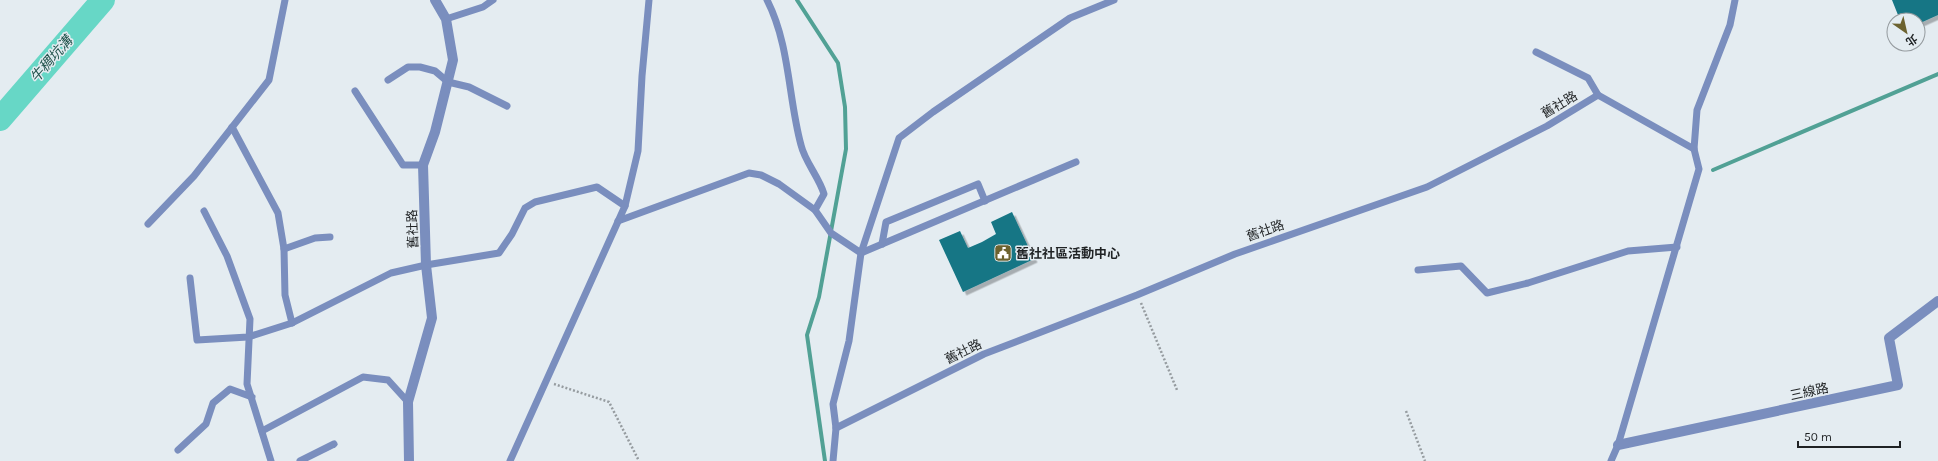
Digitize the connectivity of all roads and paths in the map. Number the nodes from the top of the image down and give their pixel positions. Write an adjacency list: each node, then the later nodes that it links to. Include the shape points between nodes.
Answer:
1 (285, 0): 15 (lane, via 269,80)
2 (435, 0): 8 (street, 舊社路)
3 (493, 0): 8 (lane)
4 (649, 0): 20 (lane, via 638,151)
5 (767, 0): 21 (lane, via 775,15 788,68 801,146 824,194)
6 (1114, 0): 29 (lane, via 1070,18 899,138)
7 (1735, 0): 16 (lane, via 1730,25 1697,110)
8 (446, 19): 11 (street, 舊社路, via 453,60)
9 (1536, 52): 13 (lane, via 1588,78)
10 (388, 80): 11 (lane, via 408,67 420,67 435,71)
11 (448, 82): 14 (lane, via 469,87); 18 (street, 舊社路)
12 (356, 92): 18 (lane, via 403,165)
13 (1598, 95): 16 (lane, 舊社路); 33 (lane, 舊社路, via 1546,126 1427,187 1235,254)
14 (507, 106)
15 (232, 127): 24 (lane, via 194,176); 28 (lane, via 278,213)
16 (1694, 149): 27 (lane, via 1699,169)
17 (1076, 162): 19 (lane)
18 (423, 165): 30 (street, 舊社路)
19 (985, 201): 26 (lane); 26 (lane, via 978,184 893,219 886,222)
20 (625, 206): 23 (lane); 30 (lane, via 597,187 535,202 525,208 499,253)
21 (815, 210): 23 (lane, via 779,184 761,175 749,173); 29 (lane, via 831,233)
22 (204, 211): 36 (lane, via 227,256 250,319)
23 (618, 221): 37 (lane)
24 (148, 224)
25 (330, 237): 28 (lane, via 315,238)
26 (882, 244): 29 (lane)
27 (1677, 247): 31 (lane, via 1628,252 1487,293 1461,266); 45 (lane)
28 (284, 249): 35 (lane, via 285,295)
29 (861, 253): 42 (lane, via 849,341 834,404)
30 (426, 265): 35 (lane, via 391,274); 40 (street, 舊社路, via 432,318)
31 (1418, 270)
32 (190, 278): 36 (lane, via 197,340)
33 (1137, 295): 38 (path); 42 (lane, 舊社路, via 984,354)
34 (1938, 301): 45 (street, 三線路, via 1889,338 1898,385)
35 (292, 323): 36 (lane)
36 (248, 337): 39 (lane, via 247,384)
37 (546, 381): 50 (lane); 51 (path, via 609,402)
38 (1177, 390)
39 (252, 397): 43 (lane); 46 (lane, via 230,389 213,403 206,424)
40 (408, 402): 43 (lane, via 388,380 363,377); 49 (street, 舊社路)
41 (1406, 411): 53 (path)
42 (836, 428): 52 (lane)
43 (262, 430): 47 (lane)
44 (334, 444): 48 (lane)
45 (1618, 445): 54 (lane)
46 (178, 450)
47 (271, 461)
48 (300, 461)
49 (409, 461)
50 (510, 461)
51 (639, 461)
52 (833, 461)
53 (1426, 461)
54 (1611, 461)

